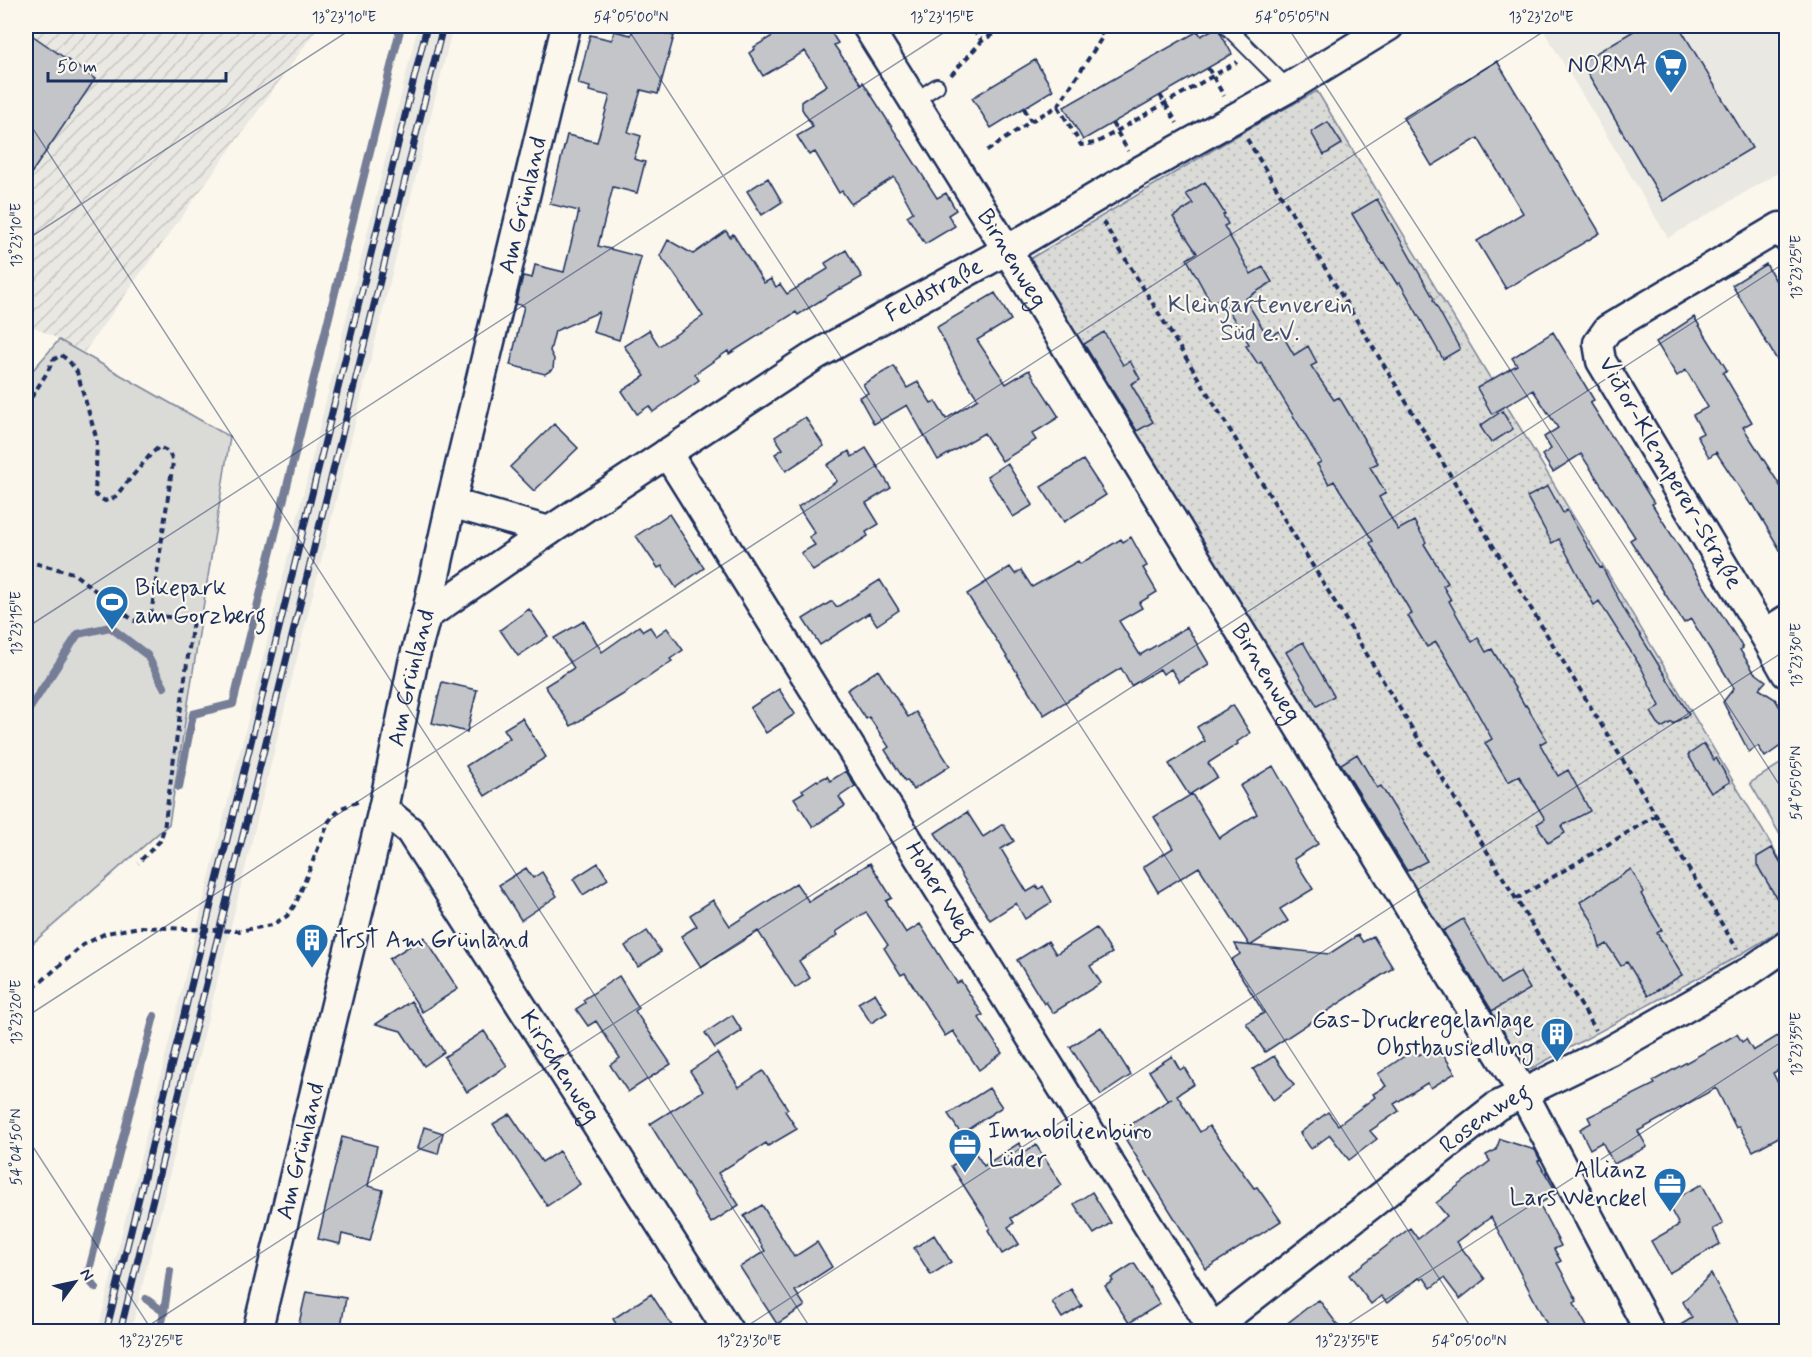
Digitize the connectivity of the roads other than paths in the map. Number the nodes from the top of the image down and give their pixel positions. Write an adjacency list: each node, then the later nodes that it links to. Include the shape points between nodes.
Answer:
1 (566, 26): 9 (street, Am Grünland)
2 (867, 26): 7 (street, Birnenweg, via 926,94)
3 (1226, 26): 5 (lane)
4 (1389, 26): 5 (street, Feldstraße)
5 (1288, 88): 7 (street, Feldstraße)
6 (1784, 229): 12 (street, Victor-Klemperer-Straße, via 1608,329 1598,344 1601,361)
7 (1007, 250): 8 (street, Feldstraße, via 816,355); 16 (street, Birnenweg)
8 (667, 453): 10 (street, Feldstraße); 17 (street, Hoher Weg)
9 (451, 503): 10 (street); 11 (street, Am Grünland)
10 (549, 531): 11 (street, Feldstraße)
11 (426, 616): 14 (street, Am Grünland)
12 (1775, 627): 13 (street, Victor-Klemperer-Straße)
13 (1786, 673)
14 (383, 809): 18 (street, Am Grünland); 19 (street, Kirschenweg, via 410,831)
15 (1786, 946): 16 (street, Rosenweg, via 1750,971 1609,1051)
16 (1523, 1093): 17 (street, Rosenweg, via 1497,1106); 20 (street, Birnenweg)
17 (1210, 1330)
18 (256, 1332)
19 (729, 1332)
20 (1650, 1332)

